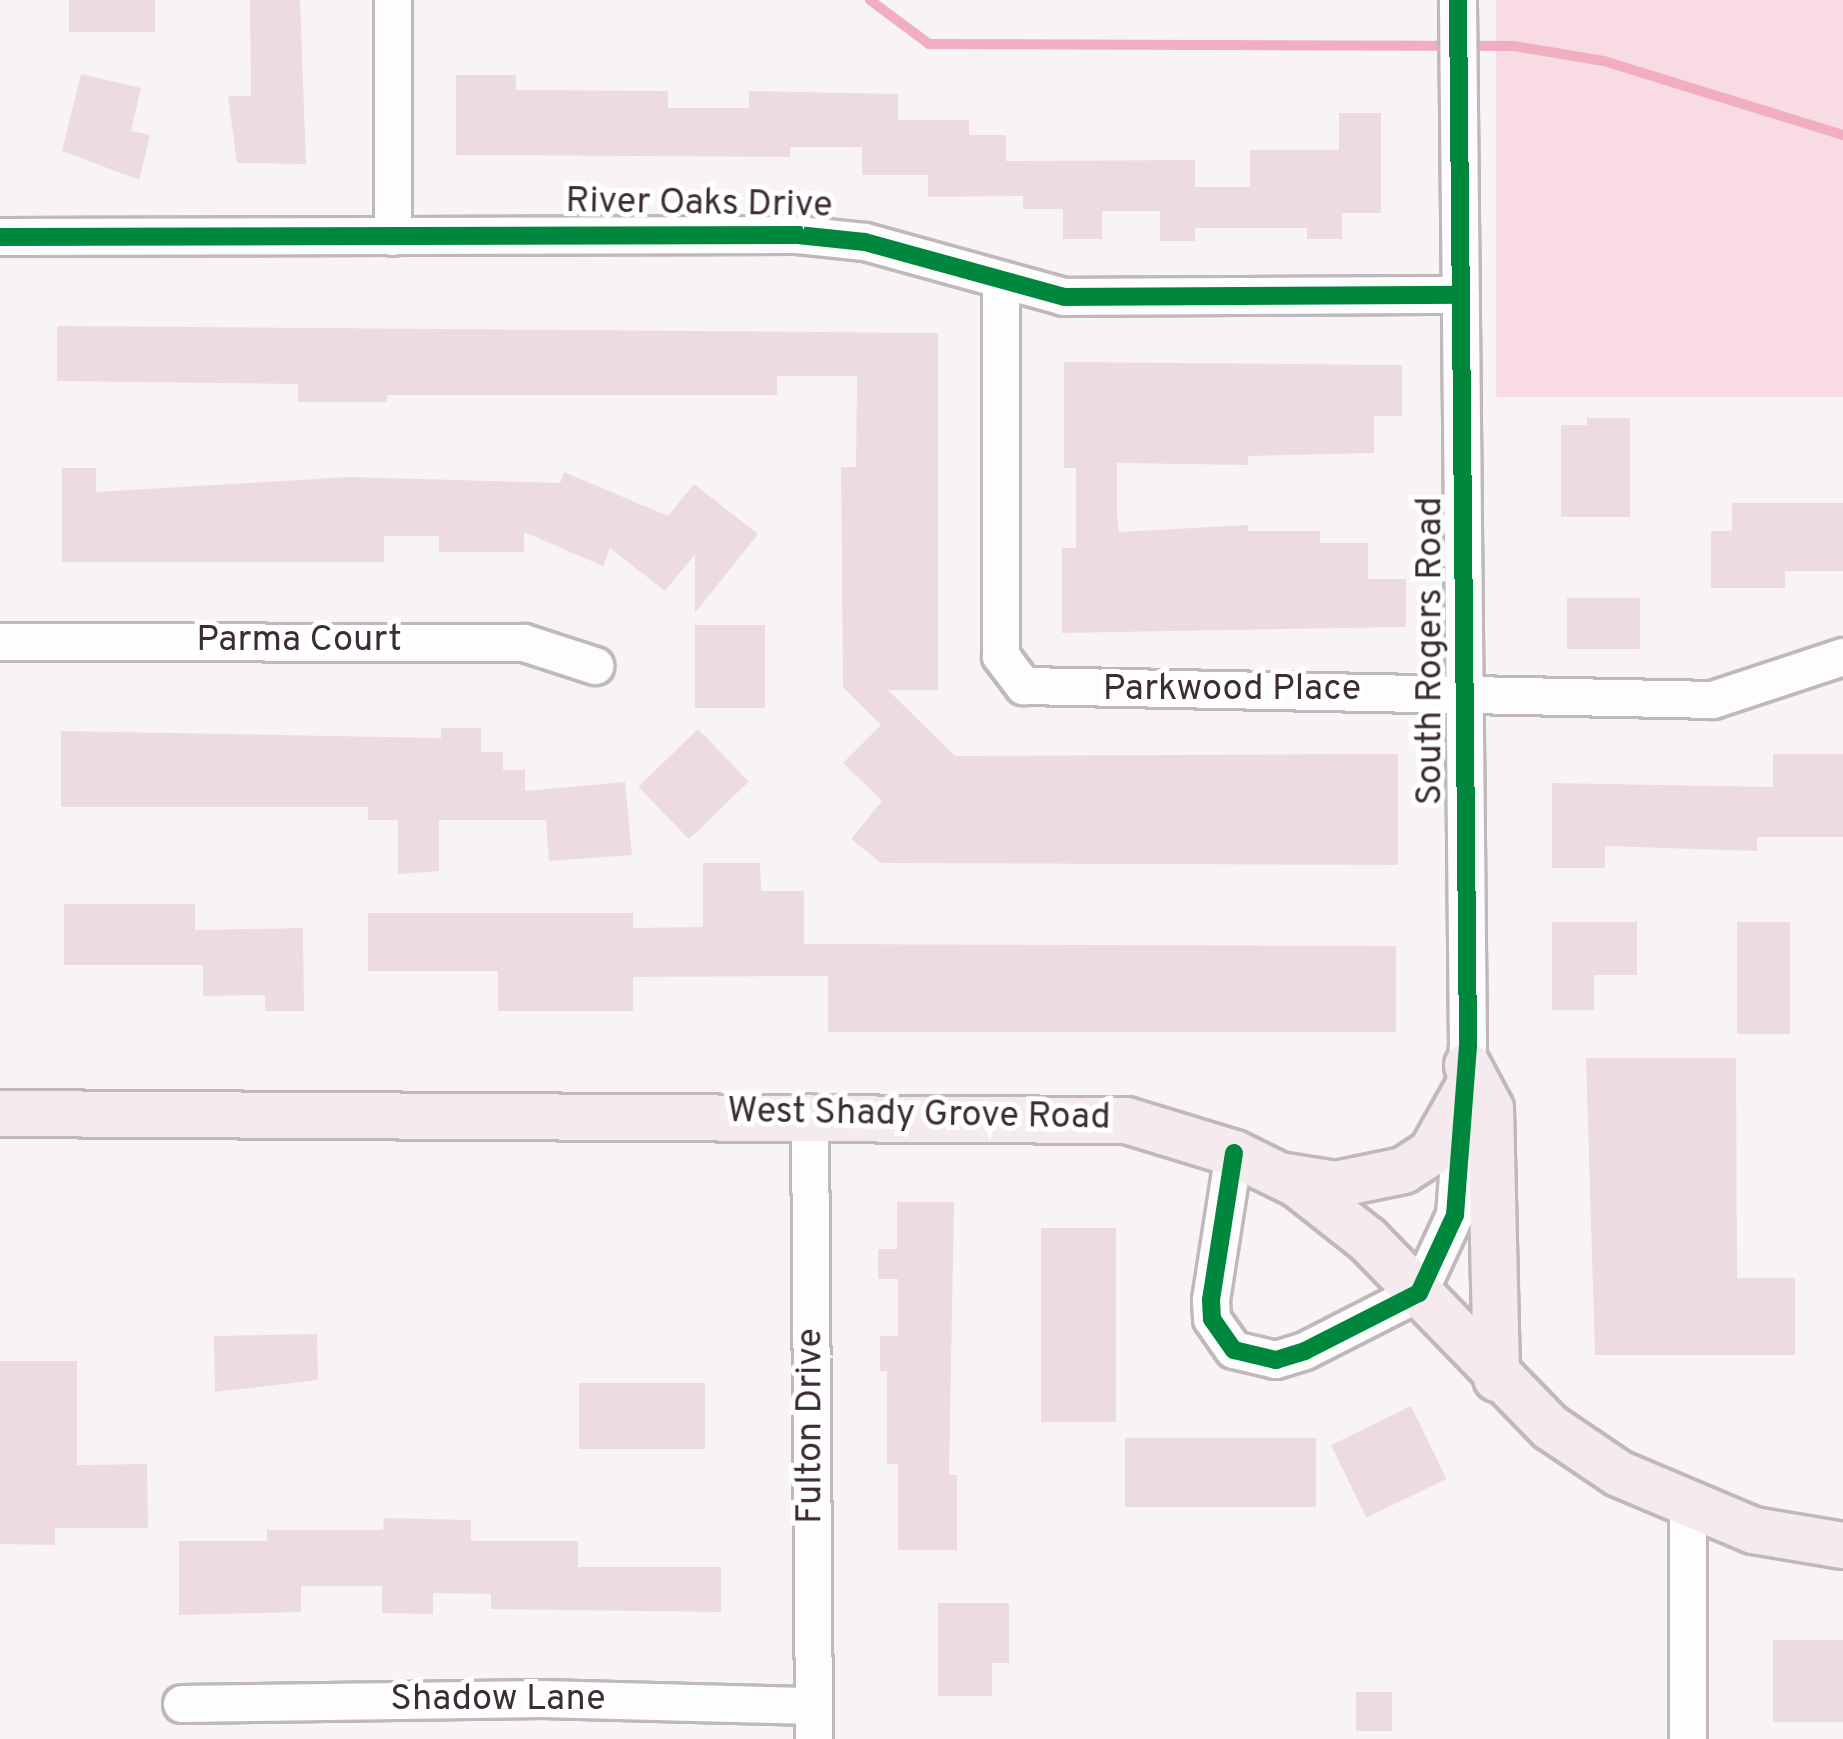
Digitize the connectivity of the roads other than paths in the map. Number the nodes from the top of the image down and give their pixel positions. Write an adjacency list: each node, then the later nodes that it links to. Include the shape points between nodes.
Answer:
1 (393, 0): 4 (street)
2 (1458, 0): 6 (street, South Rogers Road)
3 (0, 237): 4 (street, River Oaks Drive)
4 (393, 237): 5 (street, River Oaks Drive, via 798,236 866,242)
5 (1001, 286): 6 (street, River Oaks Drive, via 1064,297); 10 (street, Parkwood Place, via 1001,656 1014,681 1056,690)
6 (1461, 295): 10 (street, South Rogers Road)
7 (0, 642): 9 (street, Parma Court, via 524,643)
8 (1843, 657): 10 (street, Parkwood Place, via 1713,700)
9 (595, 666)
10 (1465, 695): 11 (street, South Rogers Road)
11 (1467, 1078): 15 (main road, via 1431,1152 1403,1171 1335,1184); 16 (street, South Rogers Road, via 1455,1214); 17 (main road, via 1490,1108)
12 (0, 1113): 13 (main road, West Shady Grove Road)
13 (810, 1113): 14 (main road, West Shady Grove Road, via 1126,1120); 21 (street, Fulton Drive)
14 (1234, 1153): 15 (main road, West Shady Grove Road); 16 (street, via 1210,1300 1234,1350 1291,1356)
15 (1278, 1174): 16 (main road, West Shady Grove Road, via 1366,1239)
16 (1419, 1293): 17 (main road, West Shady Grove Road)
17 (1496, 1378): 18 (main road, West Shady Grove Road, via 1618,1473)
18 (1688, 1505): 19 (main road, West Shady Grove Road, via 1753,1530); 22 (street)
19 (1843, 1545)
20 (182, 1704): 21 (street, Shadow Lane, via 542,1699)
21 (814, 1723)
22 (1688, 1739)

